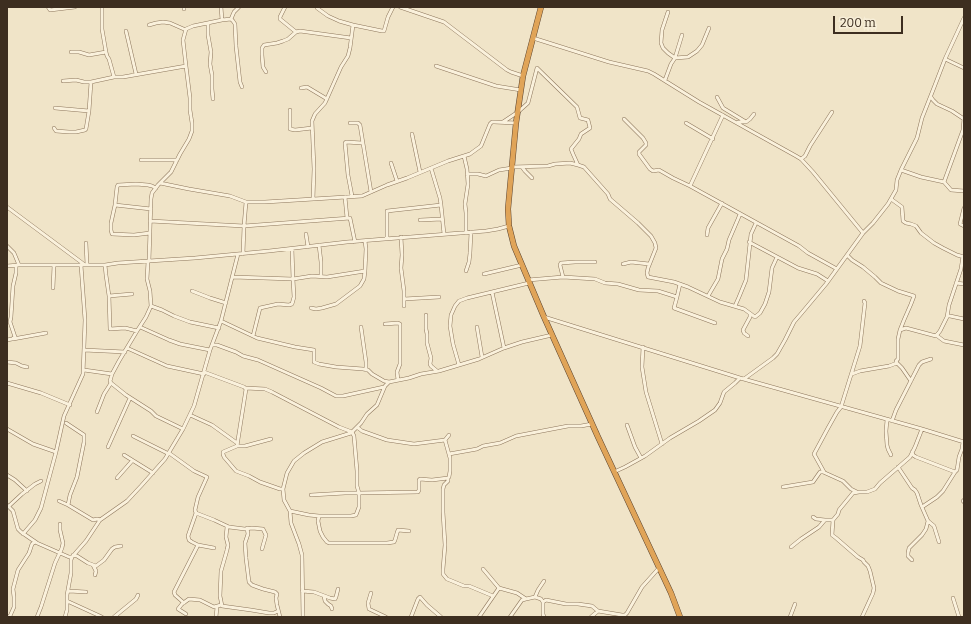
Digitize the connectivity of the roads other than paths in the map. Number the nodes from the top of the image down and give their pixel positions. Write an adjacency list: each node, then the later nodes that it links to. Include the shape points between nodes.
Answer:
1 (48, 7): 2 (street, via 50,10)
2 (75, 7)
3 (102, 7): 26 (street)
4 (221, 7): 14 (street)
5 (239, 7): 13 (street)
6 (285, 7): 21 (street, via 280,19)
7 (317, 7): 17 (street, via 328,16)
8 (393, 7): 17 (street, via 384,31)
9 (400, 7): 34 (street, via 444,22 511,72)
10 (541, 7): 24 (highway)
11 (668, 12): 27 (street, via 661,43)
12 (964, 18): 28 (street)
13 (232, 19): 14 (street); 39 (street, via 235,24)
14 (222, 20): 15 (street)
15 (208, 24): 19 (street, via 193,26); 43 (street)
16 (149, 25): 19 (street, via 163,22)
17 (353, 25): 23 (street)
18 (709, 28): 27 (street, via 697,51 688,57)
19 (186, 30): 29 (street, via 183,40)
20 (126, 31): 33 (street)
21 (296, 32): 23 (street, via 306,31); 32 (street, via 288,39 263,46 263,67)
22 (682, 35): 27 (street)
23 (351, 38): 44 (street, via 348,56)
24 (533, 38): 34 (highway); 36 (street, via 609,62 648,71)
25 (71, 52): 26 (street, via 89,55)
26 (106, 52): 35 (street)
27 (675, 58): 36 (street)
28 (945, 59): 31 (street); 45 (street)
29 (186, 66): 33 (street); 69 (street, via 192,131)
30 (436, 66): 41 (street, via 496,86)
31 (964, 68)
32 (266, 72)
33 (136, 74): 35 (street)
34 (523, 76): 41 (highway)
35 (114, 77): 38 (street)
36 (664, 80): 52 (street)
37 (64, 81): 38 (street)
38 (91, 82): 48 (street)
39 (242, 87)
40 (301, 88): 44 (street, via 307,87)
41 (521, 90): 49 (highway)
42 (717, 97): 57 (street, via 724,108)
43 (213, 99)
44 (327, 99): 62 (street, via 315,114)
45 (931, 99): 53 (street); 75 (street, via 922,118 917,138)
46 (55, 108): 48 (street)
47 (290, 110): 62 (street, via 290,129)
48 (89, 111): 61 (street, via 85,130 58,131)
49 (518, 112): 55 (street); 59 (highway); 71 (street, via 528,102 537,68 578,109 580,118 588,120 590,128 581,134 571,150)
50 (832, 112): 67 (street)
51 (754, 114): 57 (street)
52 (724, 116): 56 (street); 64 (street)
53 (964, 118): 80 (street, via 963,130)
54 (624, 119): 82 (street, via 646,143 639,154 650,169 659,170)
55 (503, 122): 59 (street); 66 (street, via 491,123 481,146)
56 (736, 122): 57 (street); 67 (street)
57 (746, 122)
58 (350, 123): 65 (street, via 360,125)
59 (516, 123): 74 (highway)
60 (686, 123): 64 (street)
61 (54, 128)
62 (312, 128): 88 (street)
63 (412, 134): 76 (street)
64 (713, 139): 82 (street)
65 (362, 143): 85 (street); 86 (street, via 345,143)
66 (464, 156): 73 (street); 77 (street)
67 (802, 159): 107 (street)
68 (141, 160): 69 (street)
69 (177, 160): 81 (street, via 171,172)
70 (391, 163): 79 (street)
71 (578, 165): 72 (street, via 570,163); 131 (street, via 584,167 614,202 651,236 656,248)
72 (522, 167): 74 (street); 78 (street)
73 (431, 168): 76 (street); 92 (street)
74 (512, 168): 77 (street, via 486,176); 104 (highway)
75 (901, 170): 80 (street); 89 (street)
76 (420, 172): 79 (street)
77 (467, 174): 109 (street)
78 (532, 178)
79 (397, 181): 85 (street)
80 (944, 182): 84 (street, via 951,190)
81 (160, 183): 83 (street); 90 (street, via 230,196)
82 (690, 186): 91 (street)
83 (156, 188): 93 (street, via 136,184 118,185); 96 (street, via 152,193)
84 (964, 191)
85 (371, 192): 86 (street, via 362,196)
86 (352, 196): 87 (street)
87 (345, 197): 88 (street); 98 (street)
88 (313, 199): 90 (street)
89 (891, 199): 107 (street); 127 (street, via 902,207 903,221 916,226 934,243 957,256)
90 (246, 202): 103 (street)
91 (722, 203): 97 (street); 112 (street, via 708,228)
92 (441, 204): 99 (street); 114 (street, via 387,212)
93 (115, 205): 96 (street); 108 (street, via 111,222 112,234)
94 (7, 207): 134 (street)
95 (964, 208): 105 (street, via 960,224)
96 (151, 209): 101 (street)
97 (740, 214): 102 (street); 156 (street, via 722,259 718,279)
98 (347, 218): 103 (street); 116 (street, via 350,218)
99 (442, 219): 100 (street); 111 (street)
100 (420, 220)
101 (150, 221): 103 (street); 108 (street)
102 (756, 222): 117 (street); 138 (street)
103 (244, 226): 124 (street)
104 (509, 226): 106 (street); 136 (highway)
105 (964, 226)
106 (471, 232): 109 (street); 140 (street)
107 (863, 232): 125 (street)
108 (150, 233): 128 (street)
109 (466, 233): 111 (street)
110 (306, 234): 121 (street)
111 (444, 234): 113 (street)
112 (707, 235)
113 (401, 238): 114 (street); 159 (street)
114 (387, 239): 115 (street)
115 (365, 240): 116 (street); 139 (street)
116 (355, 242): 119 (street)
117 (750, 242): 126 (street); 164 (street, via 746,280)
118 (86, 243): 134 (street)
119 (319, 245): 121 (street); 142 (street)
120 (7, 246): 132 (street, via 14,253)
121 (308, 247): 122 (street)
122 (292, 249): 124 (street); 145 (street)
123 (238, 254): 124 (street); 128 (street); 143 (street)
124 (243, 254)
125 (847, 255): 138 (street); 179 (street, via 881,283 914,296)
126 (777, 257): 146 (street); 167 (street, via 763,309 755,317)
127 (964, 257): 148 (street)
128 (148, 261): 135 (street); 162 (street)
129 (595, 262): 144 (street, via 561,263)
130 (623, 264): 131 (street)
131 (649, 264): 149 (street, via 648,276)
132 (17, 265): 133 (street); 137 (street); 169 (street)
133 (54, 265): 134 (street); 151 (street)
134 (84, 265): 135 (street); 195 (street)
135 (105, 265): 155 (street)
136 (522, 265): 141 (street); 147 (highway)
137 (7, 266)
138 (836, 269): 146 (street)
139 (365, 271): 142 (street); 165 (street, via 360,286 336,304)
140 (466, 271)
141 (484, 274)
142 (321, 276): 145 (street)
143 (233, 277): 145 (street); 161 (street)
144 (563, 277): 147 (street); 158 (street, via 595,279)
145 (293, 279): 184 (street, via 292,304 260,308)
146 (828, 281): 210 (street, via 794,322 777,354)
147 (529, 282): 153 (street); 170 (highway)
148 (956, 283): 150 (street); 168 (street)
149 (680, 284): 156 (street); 158 (street)
150 (964, 284)
151 (53, 288)
152 (192, 291): 161 (street)
153 (492, 292): 194 (street); 202 (street, via 459,301 454,310 450,326)
154 (132, 294): 155 (street)
155 (109, 296): 180 (street, via 110,329 125,328)
156 (708, 296): 164 (street)
157 (439, 297): 159 (street)
158 (676, 297): 173 (street, via 674,308)
159 (404, 299): 163 (street)
160 (864, 301): 209 (street, via 860,346)
161 (226, 303): 172 (street)
162 (151, 306): 175 (street); 178 (street, via 190,322)
163 (404, 306)
164 (735, 306): 167 (street)
165 (312, 308)
166 (426, 315): 206 (street, via 430,364)
167 (751, 315): 185 (street, via 743,330)
168 (947, 316): 171 (street); 183 (street)
169 (9, 317): 186 (street)
170 (544, 317): 182 (highway); 192 (street)
171 (964, 319)
172 (221, 321): 178 (street); 184 (street)
173 (715, 323)
174 (385, 324): 211 (street, via 400,324)
175 (140, 327): 180 (street); 196 (street, via 180,344)
176 (361, 327): 205 (street)
177 (476, 327): 198 (street)
178 (218, 328): 188 (street)
179 (900, 330): 183 (street, via 906,328); 201 (street)
180 (137, 331): 193 (street)
181 (46, 333): 186 (street)
182 (552, 335): 194 (street); 226 (highway)
183 (936, 335): 191 (street, via 944,341)
184 (253, 336): 205 (street, via 314,350 314,362 319,364)
185 (748, 336)
186 (14, 339): 187 (street)
187 (7, 340)
188 (214, 341): 189 (street); 190 (street)
189 (217, 344): 190 (street); 216 (street, via 296,376 336,396)
190 (212, 345): 196 (street)
191 (964, 345)
192 (643, 347): 210 (street); 238 (street, via 642,367 646,392)
193 (127, 348): 197 (street); 207 (street, via 167,366)
194 (504, 348): 198 (street)
195 (84, 350): 197 (street); 204 (street)
196 (210, 350): 207 (street)
197 (125, 352): 208 (street)
198 (482, 357): 202 (street)
199 (931, 359): 212 (street, via 922,362)
200 (7, 362): 203 (street)
201 (897, 363): 209 (street); 212 (street)
202 (459, 365): 206 (street)
203 (27, 367)
204 (84, 370): 208 (street); 219 (street)
205 (366, 370): 214 (street)
206 (437, 371): 211 (street)
207 (204, 373): 217 (street); 222 (street)
208 (112, 374): 213 (street)
209 (852, 374): 220 (street)
210 (742, 379): 220 (street); 238 (street, via 724,392 715,410)
211 (398, 380): 214 (street)
212 (911, 381): 224 (street)
213 (111, 382): 218 (street); 221 (street)
214 (389, 382): 216 (street)
215 (7, 383): 219 (street)
216 (385, 386): 228 (street, via 377,405)
217 (246, 388): 232 (street, via 272,392); 239 (street)
218 (130, 398): 230 (street, via 156,416); 240 (street)
219 (70, 405): 241 (street, via 64,416)
220 (841, 407): 223 (street); 251 (street, via 814,454)
221 (96, 412)
222 (190, 415): 230 (street); 239 (street, via 212,425)
223 (887, 420): 224 (street); 246 (street, via 887,445)
224 (892, 421): 231 (street)
225 (66, 423): 265 (street, via 84,435 77,477)
226 (592, 424): 244 (street, via 516,436 500,443); 250 (highway)
227 (627, 425): 247 (street)
228 (357, 427): 232 (street); 236 (street, via 387,440 404,443 421,444)
229 (7, 429): 241 (street, via 33,444)
230 (183, 429): 243 (street)
231 (922, 429): 237 (street); 242 (street)
232 (352, 432): 259 (street, via 324,441 294,461); 262 (street, via 356,445)
233 (449, 435): 236 (street)
234 (134, 436): 243 (street)
235 (271, 439): 239 (street, via 245,446)
236 (445, 440): 244 (street)
237 (963, 442): 252 (street)
238 (662, 444): 247 (street)
239 (237, 445): 259 (street, via 223,454 235,470)
240 (108, 447)
241 (56, 452): 280 (street, via 41,508)
242 (912, 452): 249 (street); 252 (street, via 916,457)
243 (169, 453): 253 (street); 269 (street, via 207,477 198,497)
244 (449, 454): 256 (street)
245 (124, 455): 248 (street)
246 (891, 455)
247 (641, 458): 250 (street)
248 (132, 461): 253 (street); 255 (street)
249 (898, 467): 261 (street, via 875,489); 267 (street, via 917,493)
250 (614, 472): 292 (highway)
251 (824, 472): 258 (street, via 820,472 813,482); 261 (street)
252 (955, 472): 267 (street, via 943,491)
253 (153, 473): 272 (street, via 127,501)
254 (7, 475): 260 (street)
255 (117, 478)
256 (448, 478): 262 (street, via 420,479 419,490 415,493); 304 (street, via 443,494 443,574 447,579)
257 (41, 481): 260 (street)
258 (783, 487)
259 (283, 489): 268 (street, via 284,500)
260 (27, 491): 266 (street)
261 (857, 492): 274 (street, via 853,493 841,507)
262 (359, 493): 263 (street); 270 (street, via 356,515)
263 (311, 495)
264 (59, 501): 265 (street)
265 (68, 505): 272 (street, via 93,520)
266 (8, 506): 280 (street, via 13,511 18,529)
267 (922, 507): 275 (street)
268 (290, 511): 270 (street); 298 (street, via 291,523 302,555)
269 (196, 513): 277 (street); 283 (street, via 188,536 189,540)
270 (319, 516): 279 (street, via 320,531 329,543 394,542 398,530)
271 (813, 517): 273 (street)
272 (100, 520): 289 (street)
273 (825, 520): 274 (street); 285 (street)
274 (833, 520): 335 (street, via 831,535 863,560 870,571 873,594)
275 (928, 521): 282 (street, via 934,526); 290 (street, via 926,529 909,548 908,556)
276 (60, 524): 288 (street, via 63,543)
277 (227, 527): 278 (street); 312 (street, via 227,550 221,572)
278 (247, 528): 287 (street, via 266,532); 315 (street, via 245,543 249,582 276,592)
279 (408, 531)
280 (24, 534): 281 (street)
281 (34, 542): 288 (street); 318 (street, via 18,570 13,589 14,607)
282 (939, 542)
283 (198, 545): 286 (street); 310 (street, via 174,592)
284 (121, 546): 291 (street, via 112,549 99,565)
285 (791, 546)
286 (214, 548)
287 (262, 549)
288 (59, 553): 289 (street); 319 (street)
289 (71, 557): 291 (street, via 77,556); 299 (street)
290 (912, 560)
291 (93, 566): 294 (street, via 96,571)
292 (659, 568): 316 (street, via 642,587 627,613 622,615); 333 (highway)
293 (483, 569): 296 (street)
294 (94, 575)
295 (544, 581): 305 (street)
296 (499, 588): 304 (street); 306 (street)
297 (338, 589): 303 (street, via 335,599)
298 (302, 590): 303 (street); 325 (street)
299 (69, 591): 300 (street); 308 (street)
300 (86, 592)
301 (371, 593): 326 (street, via 369,609)
302 (138, 595): 322 (street)
303 (324, 596): 314 (street)
304 (493, 596): 329 (street)
305 (535, 597): 306 (street); 309 (street)
306 (526, 598): 330 (street)
307 (953, 598): 336 (street)
308 (67, 601): 320 (street); 321 (street)
309 (543, 602): 316 (street, via 546,600 586,605); 331 (street)
310 (184, 603): 313 (street, via 192,599); 317 (street, via 178,609)
311 (795, 604): 334 (street)
312 (221, 605): 313 (street); 315 (street, via 269,613)
313 (217, 607): 323 (street)
314 (332, 609)
315 (278, 611): 324 (street)
316 (598, 611): 332 (street)
317 (186, 614)
318 (8, 617)
319 (37, 617)
320 (65, 617)
321 (102, 617)
322 (114, 617)
323 (216, 617)
324 (280, 617)
325 (303, 617)
326 (386, 617)
327 (411, 617): 328 (street, via 420,597)
328 (441, 617)
329 (481, 617)
330 (510, 617)
331 (544, 617)
332 (591, 617)
333 (680, 617)
334 (790, 617)
335 (862, 617)
336 (959, 617)

